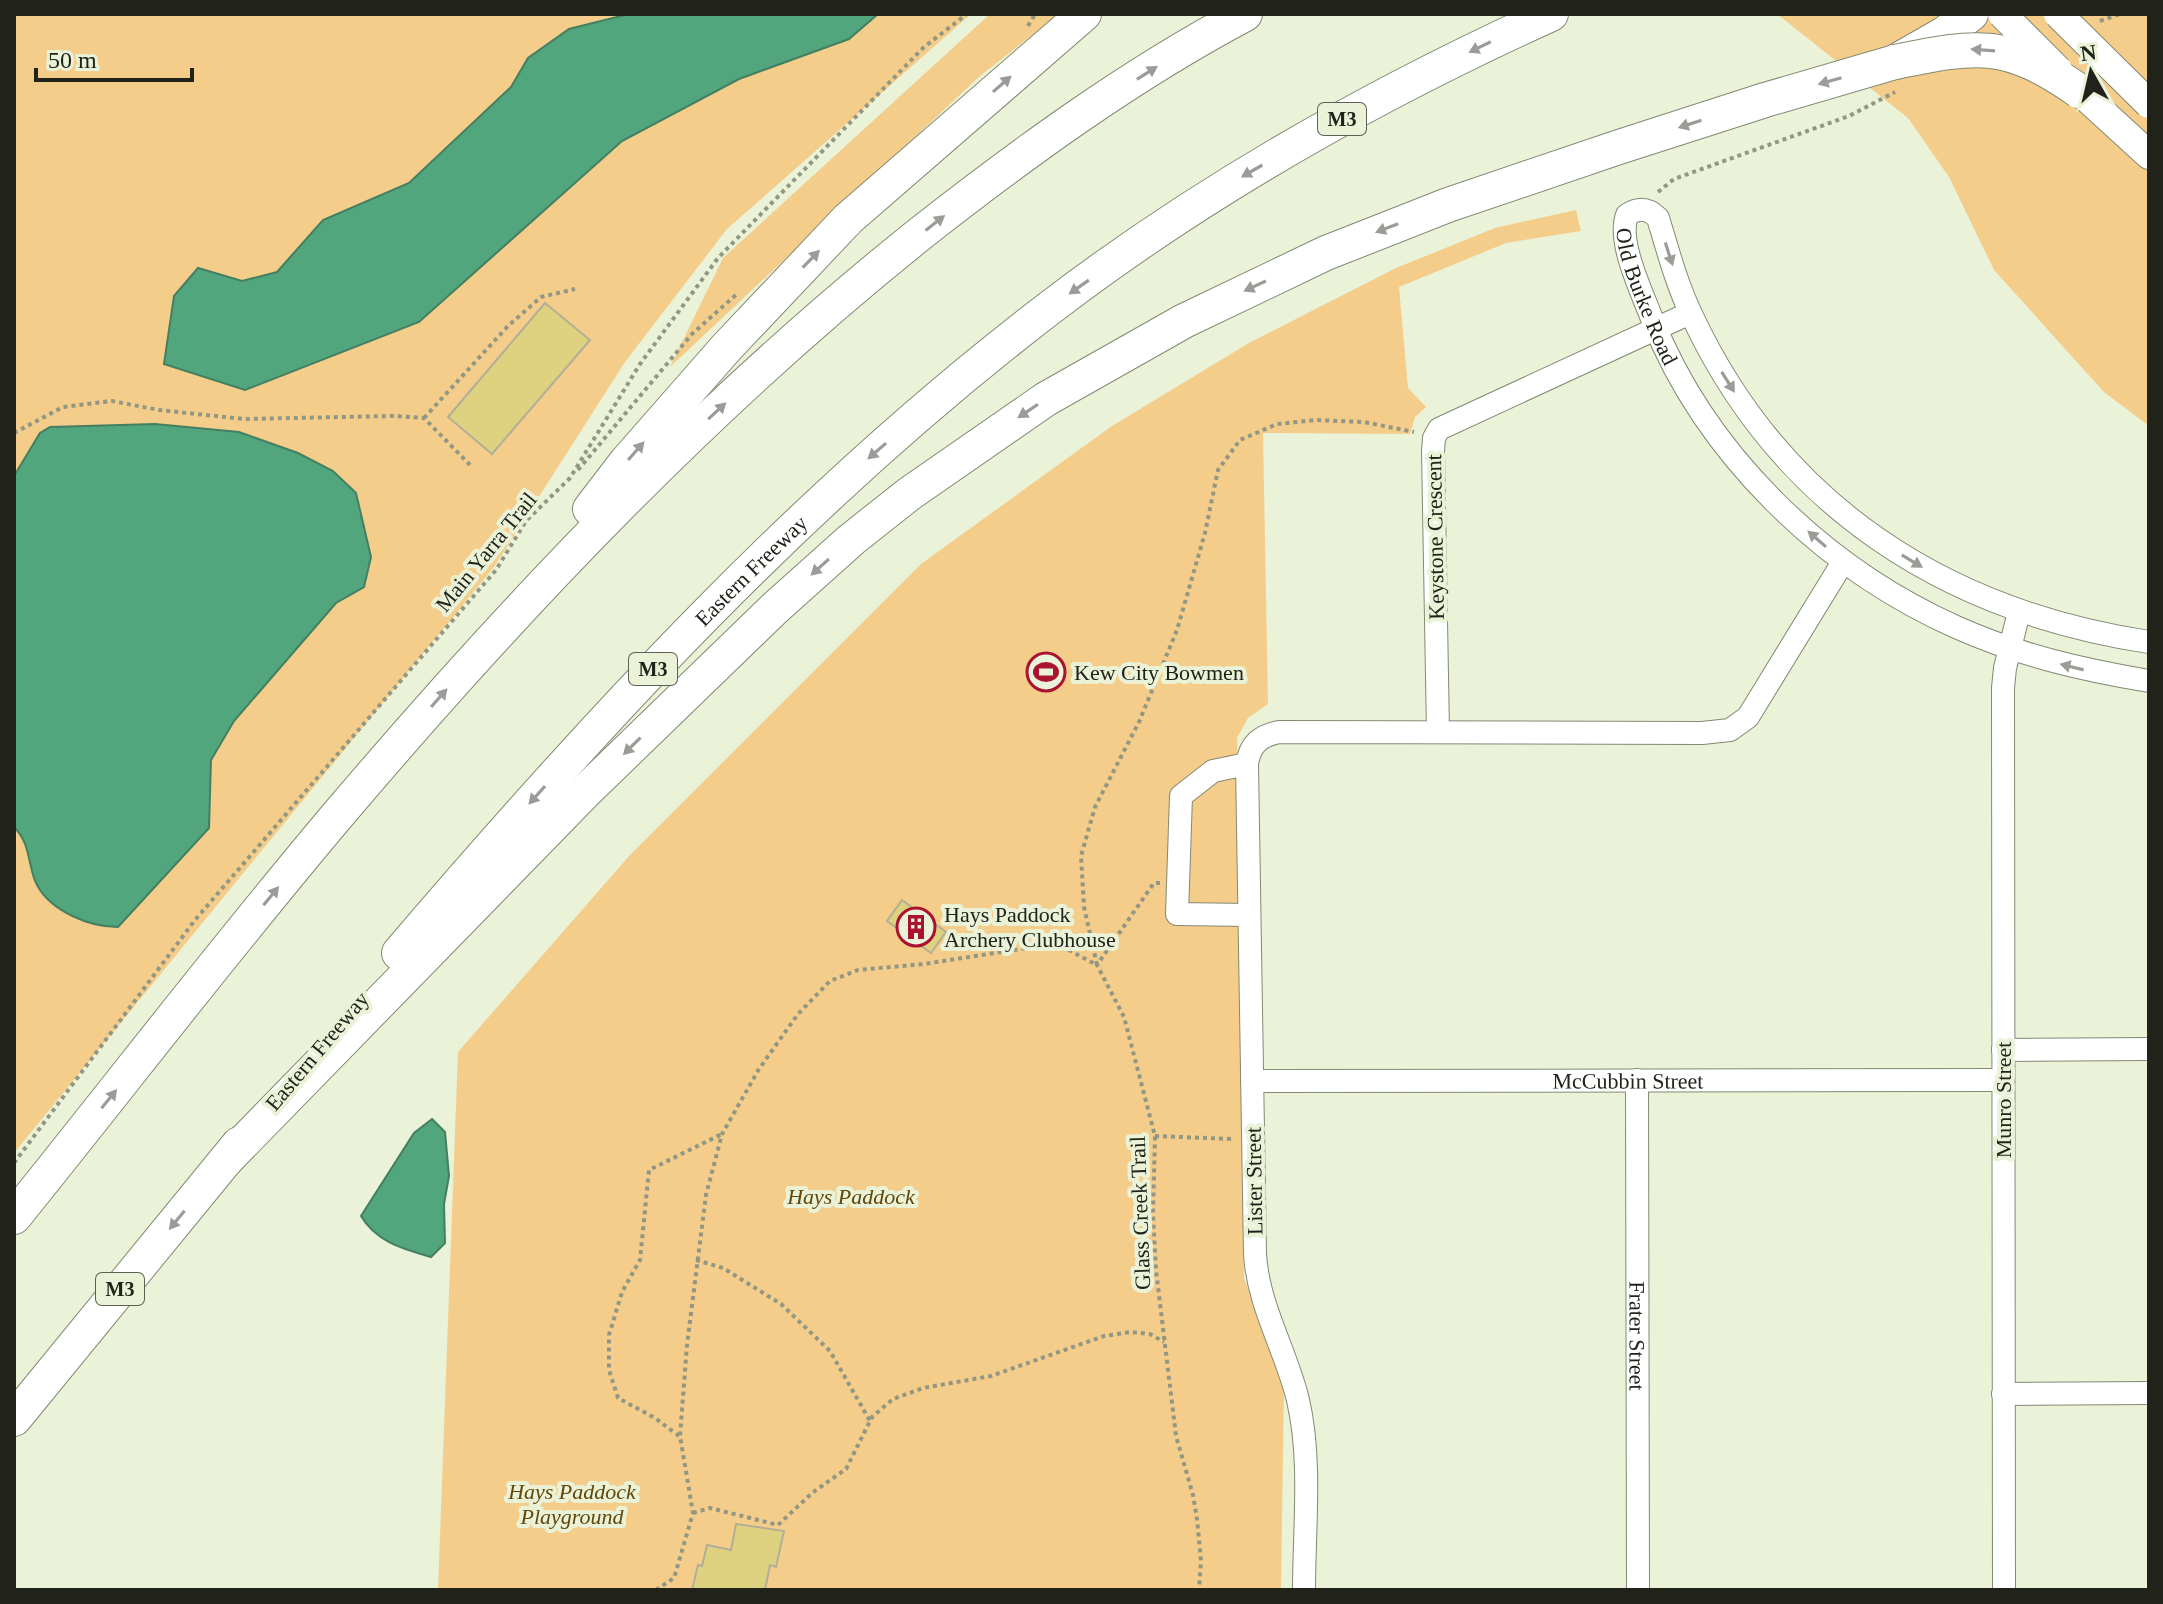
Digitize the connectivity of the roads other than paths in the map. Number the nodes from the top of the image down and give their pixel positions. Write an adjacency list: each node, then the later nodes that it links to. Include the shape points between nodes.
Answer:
1 (1084, 14): 16 (highway, one-way to 1, via 626,462 848,219)
2 (1245, 14): 16 (highway, one-way to 2, via 679,446 874,271 1066,125)
3 (1551, 14): 27 (highway, Eastern Freeway / M3, one-way to 27, via 1411,81 1233,182 1053,305 933,403 769,550 660,661 494,842)
4 (1971, 14): 7 (highway)
5 (2002, 14): 8 (main road, bridge)
6 (2058, 14): 9 (main road, bridge)
7 (1901, 74): 8 (highway, one-way to 7, bridge, via 2016,54 1980,49 1952,50); 27 (highway, one-way to 27, via 1765,100 1460,201 1326,253 1197,314 1046,399 851,540 717,662)
8 (2079, 91): 10 (main road)
9 (2149, 104)
10 (2149, 155)
11 (1690, 313): 12 (street, Keystone Crescent); 12 (street, Old Burke Road, one-way to 11, via 1623,231 1627,215 1636,209 1658,218); 14 (street, Old Burke Road, one-way to 14, via 1763,431 1841,513 1919,566)
12 (1657, 330): 13 (street, Old Burke Road, one-way to 12, via 1788,514 1719,438); 19 (street, Keystone Crescent, via 1444,425 1434,438)
13 (1843, 562): 17 (street, Old Burke Road, via 1907,603); 19 (street, via 1748,717 1730,730)
14 (2019, 612): 15 (street, Old Burke Road); 17 (street, Munro Street)
15 (2149, 642)
16 (485, 646): 28 (highway, one-way to 16, via 341,811)
17 (2010, 648): 18 (street, Old Burke Road, one-way to 17, via 2085,670); 23 (street, Munro Street, via 2003,688)
18 (2149, 681)
19 (1438, 732): 20 (street, via 1279,732 1253,745)
20 (1247, 764): 21 (street, Lister Street); 21 (street, via 1213,771 1181,796 1177,914)
21 (1249, 915): 26 (street, Lister Street)
22 (2149, 1049): 23 (street)
23 (2003, 1050): 25 (street, Munro Street)
24 (1637, 1080): 25 (street, McCubbin Street); 26 (street, McCubbin Street); 33 (street, Frater Street)
25 (2003, 1080): 30 (street, Munro Street)
26 (1252, 1081): 32 (street, Lister Street, via 1259,1289 1305,1434)
27 (226, 1160): 31 (highway, Eastern Freeway / M3, one-way to 31)
28 (14, 1217)
29 (2149, 1393): 30 (street)
30 (2003, 1394): 34 (street, Munro Street)
31 (14, 1419)
32 (1304, 1590)
33 (1638, 1590)
34 (2004, 1590)

